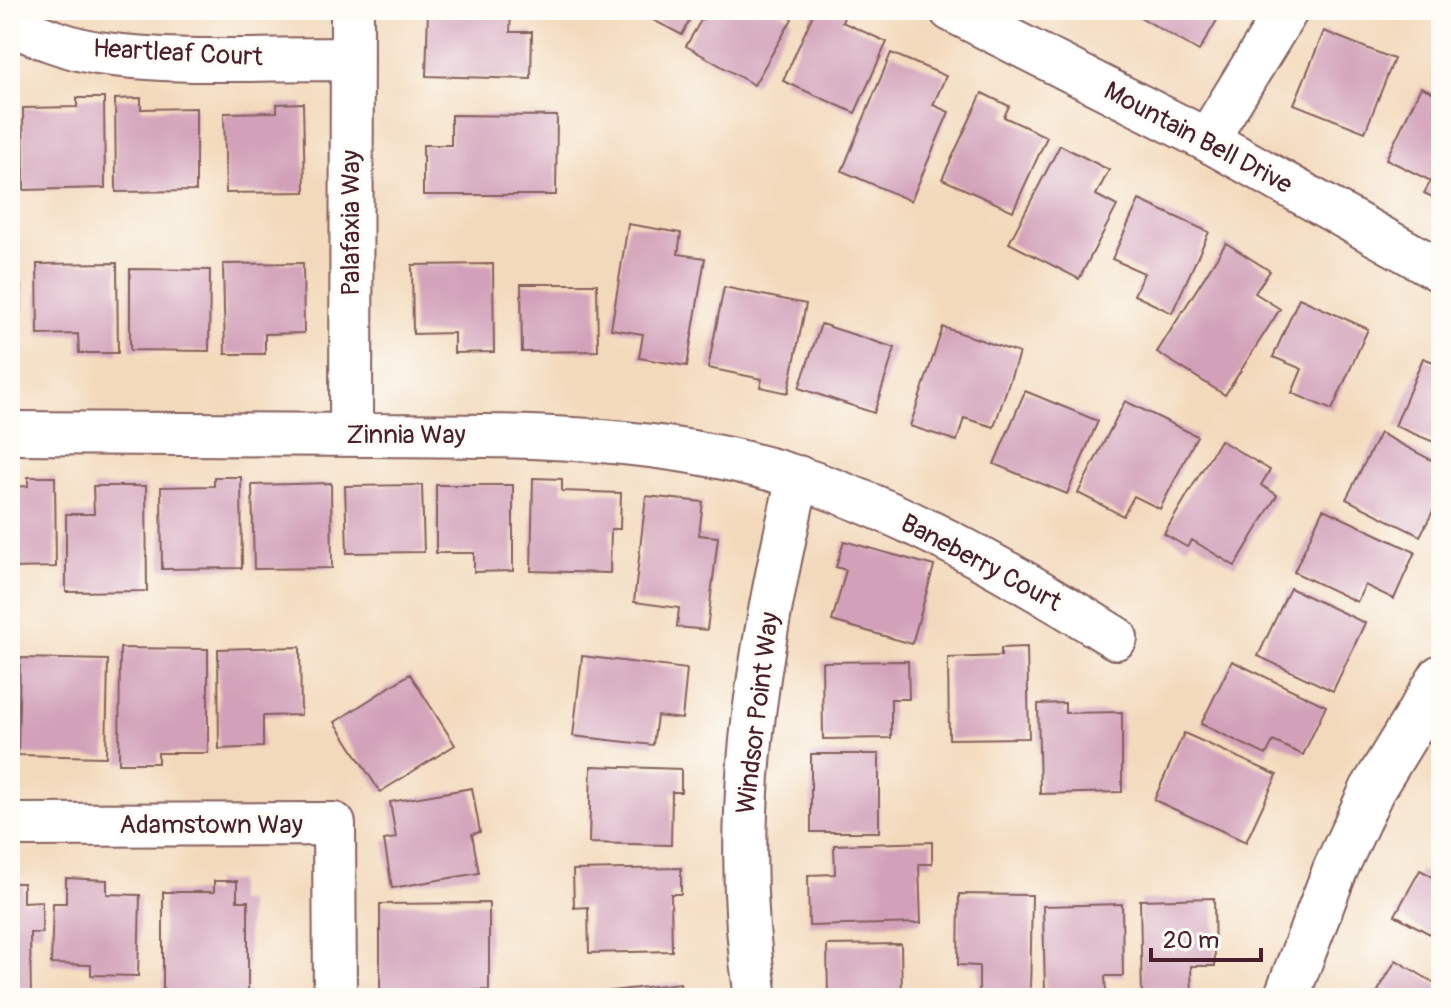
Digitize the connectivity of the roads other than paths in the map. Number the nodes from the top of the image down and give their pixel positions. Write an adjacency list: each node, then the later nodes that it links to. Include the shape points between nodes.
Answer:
1 (352, 10): 5 (street, Palafaxia Way)
2 (951, 10): 6 (street, Mountain Bell Drive)
3 (1287, 10): 6 (street)
4 (10, 24): 5 (street, Heartleaf Court, via 96,53)
5 (351, 59): 9 (street, Palafaxia Way)
6 (1207, 140): 7 (street, Mountain Bell Drive)
7 (1441, 271)
8 (10, 433): 9 (street, Zinnia Way)
9 (351, 435): 10 (street, Zinnia Way, via 603,441)
10 (798, 477): 11 (street, Baneberry Court, via 939,535); 15 (street, Windsor Point Way, via 775,578 745,776 744,858)
11 (1116, 638)
12 (1441, 677): 16 (street, via 1372,790)
13 (10, 825): 14 (street, Adamstown Way, via 334,824)
14 (335, 998)
15 (756, 998)
16 (1286, 998)

